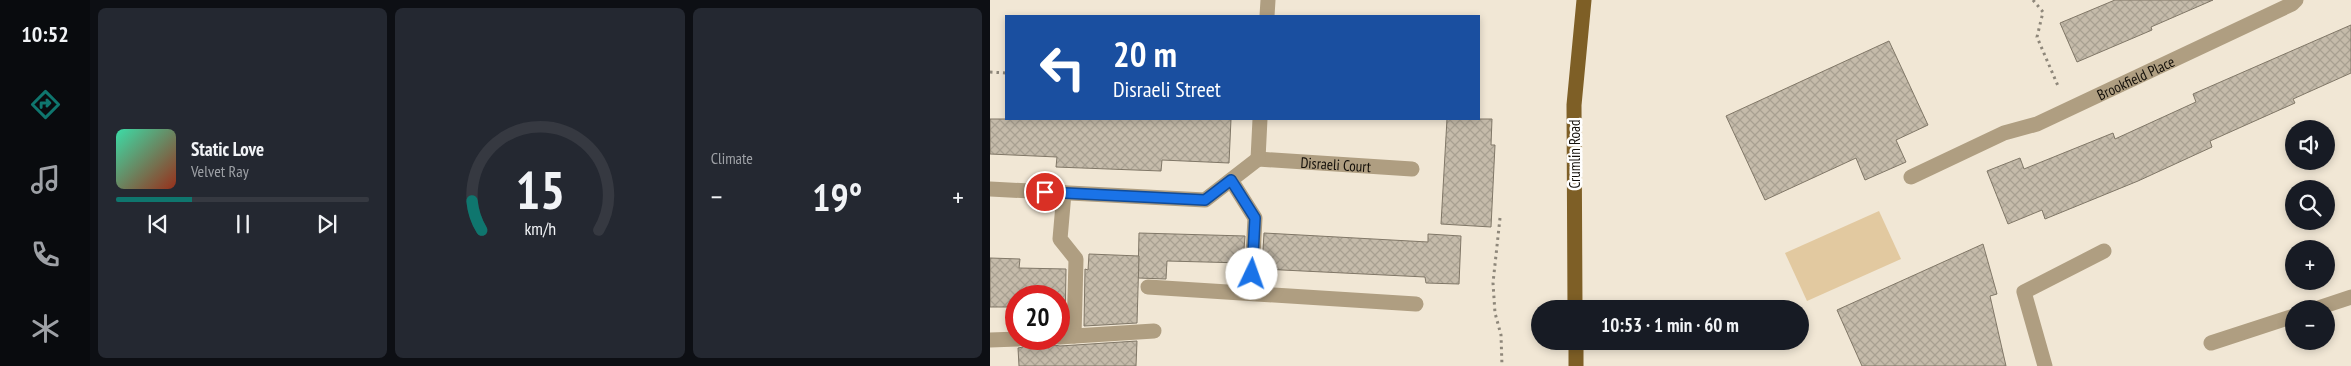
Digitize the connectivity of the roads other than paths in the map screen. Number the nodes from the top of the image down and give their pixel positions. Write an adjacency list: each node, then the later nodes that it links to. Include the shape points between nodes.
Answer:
1 (1268, 0): 4 (street)
2 (1584, 0): 16 (main road, Crumlin Road, via 1574,105)
3 (2296, 0): 8 (street, Brookfield Place, via 2037,124 2004,133)
4 (1267, 15)
5 (1260, 120): 6 (street)
6 (1258, 159): 7 (street, Disraeli Court); 9 (street)
7 (1412, 170)
8 (1911, 177)
9 (1231, 180): 11 (street, via 1205,200); 14 (street, via 1255,218)
10 (990, 189): 11 (street)
11 (1064, 193): 19 (street, via 1060,239 1076,259)
12 (2104, 251): 28 (street, via 2024,292)
13 (1148, 287): 14 (street)
14 (1252, 293): 18 (street)
15 (2351, 297): 17 (street)
16 (1575, 300)
17 (2335, 302)
18 (1416, 304)
19 (1070, 305)
20 (2285, 319): 25 (street)
21 (1154, 331): 22 (street)
22 (1070, 336)
23 (1005, 339): 24 (street)
24 (990, 340)
25 (2211, 343)
26 (1576, 350): 27 (main road)
27 (1576, 366)
28 (2045, 366)

